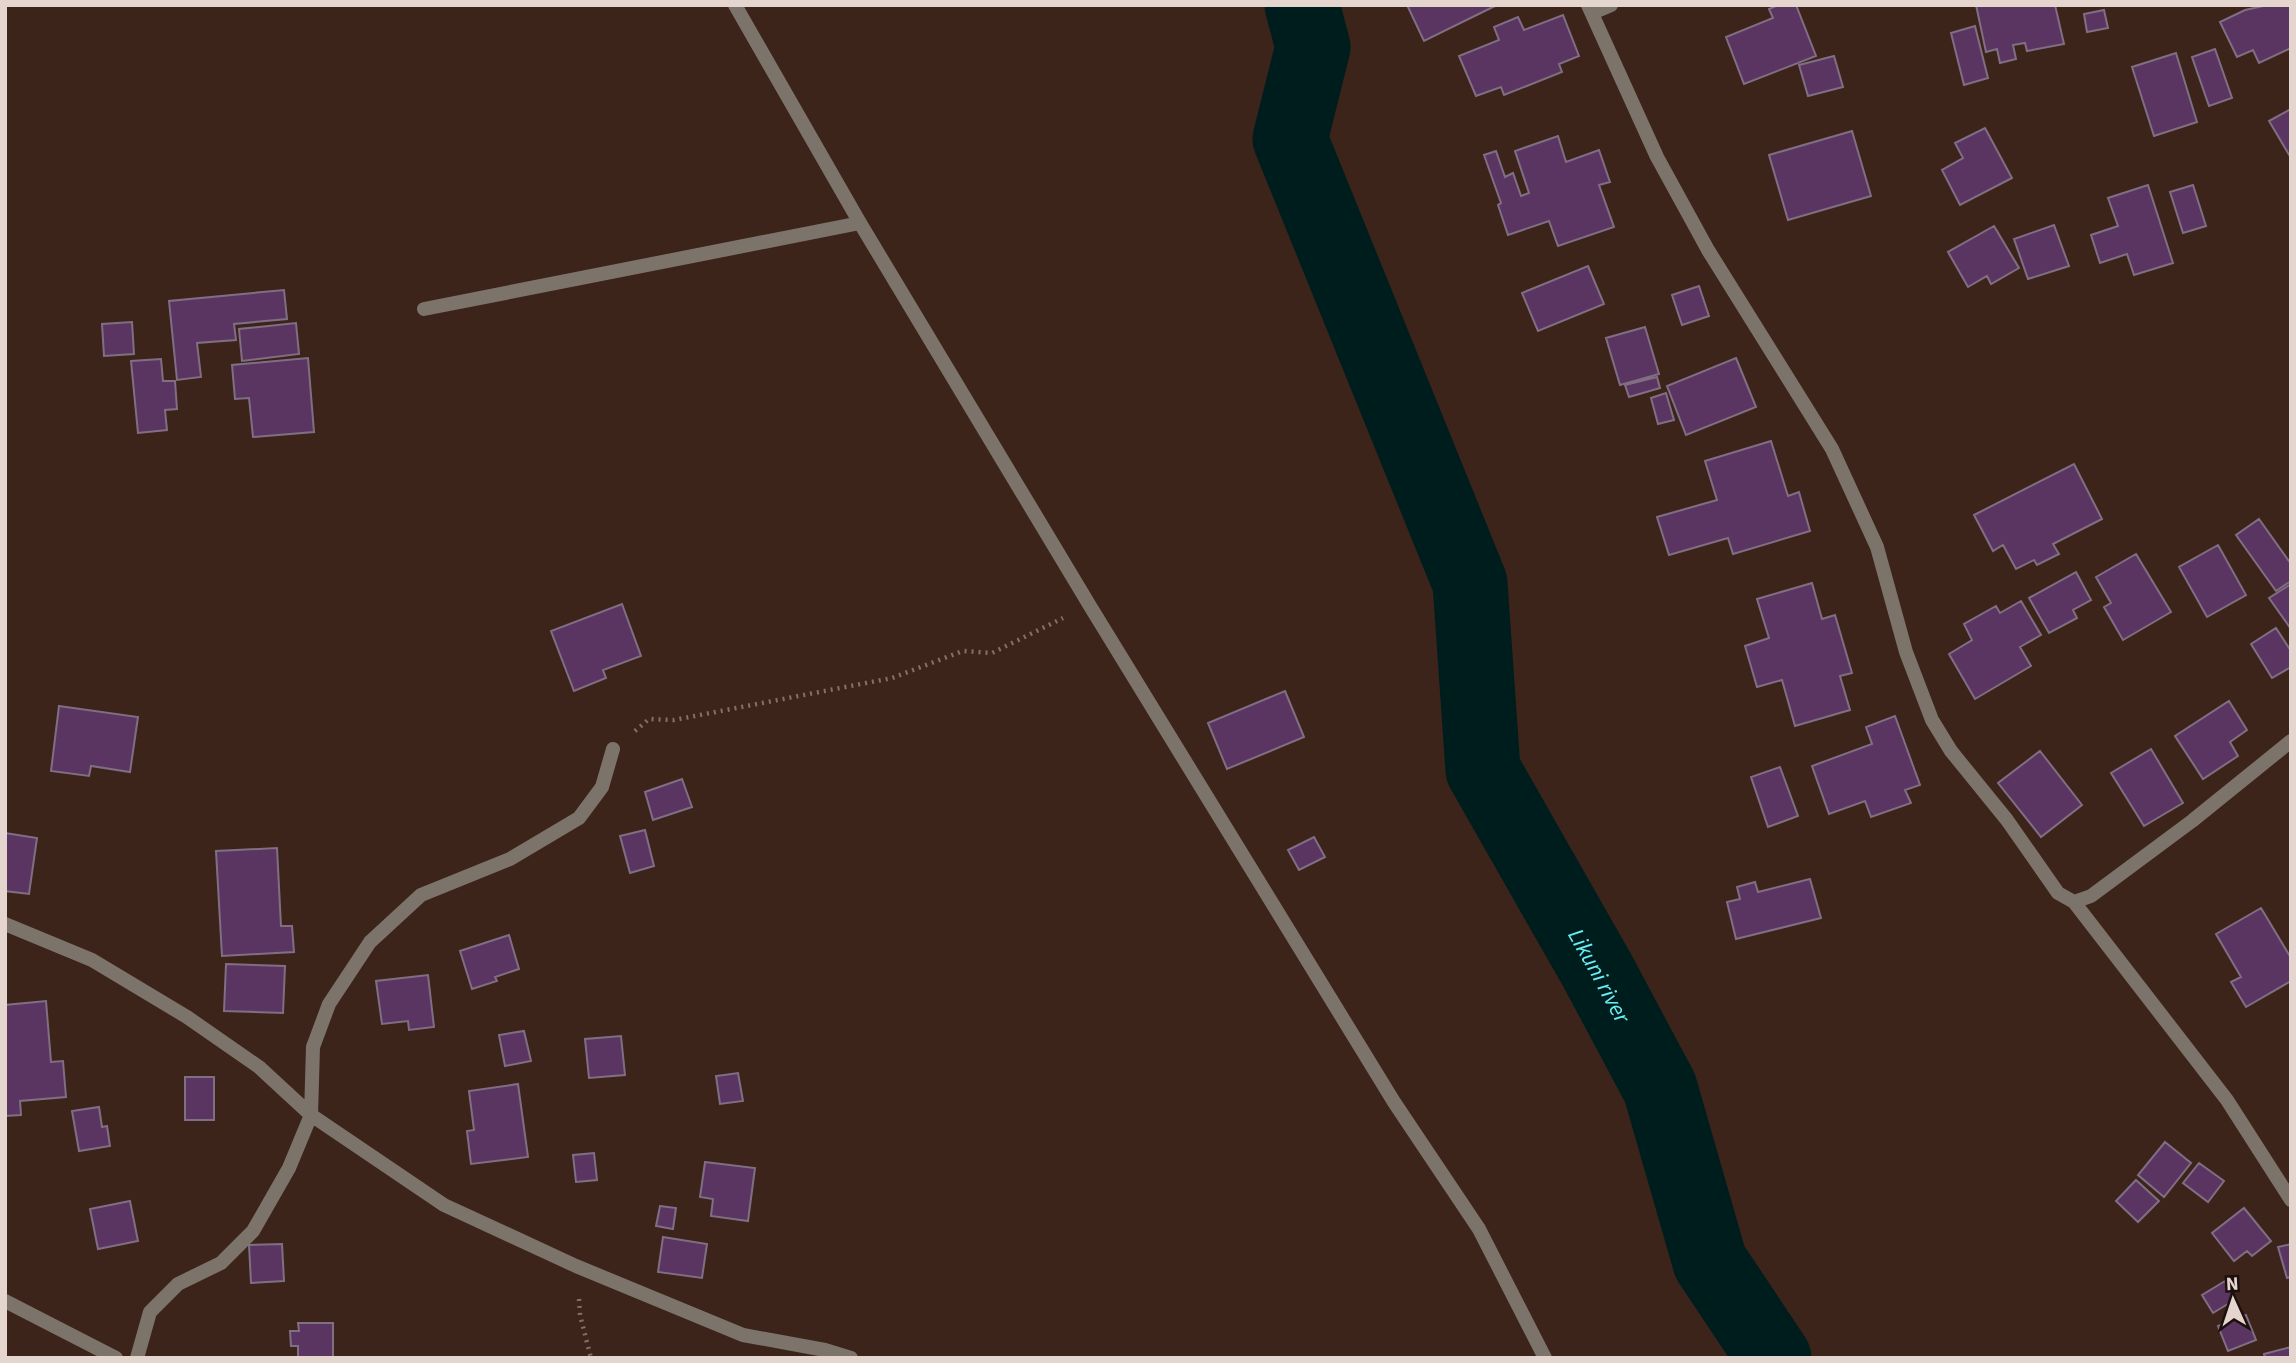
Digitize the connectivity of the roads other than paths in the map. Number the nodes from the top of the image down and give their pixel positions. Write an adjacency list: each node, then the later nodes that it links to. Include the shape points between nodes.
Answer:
1 (735, 5): 4 (street)
2 (1611, 5): 3 (street)
3 (1590, 9): 8 (street, via 1657,157 1708,250 1832,449 1877,547 1906,652 1932,720 2058,893)
4 (860, 223): 5 (street); 16 (street, via 1394,1102 1479,1229)
5 (424, 309)
6 (2291, 741): 8 (street, via 2091,897)
7 (613, 749): 10 (street, via 602,787 579,818 510,859 421,895 370,942 330,1004 313,1047)
8 (2074, 902): 11 (street, via 2227,1100)
9 (5, 924): 10 (street, via 92,960 187,1017 259,1067)
10 (311, 1115): 14 (street, via 289,1168 253,1231 220,1264 178,1284 150,1311); 15 (street, via 443,1205 576,1266 743,1335)
11 (2291, 1200)
12 (5, 1301): 13 (street)
13 (116, 1358)
14 (137, 1358)
15 (851, 1358)
16 (1545, 1358)

